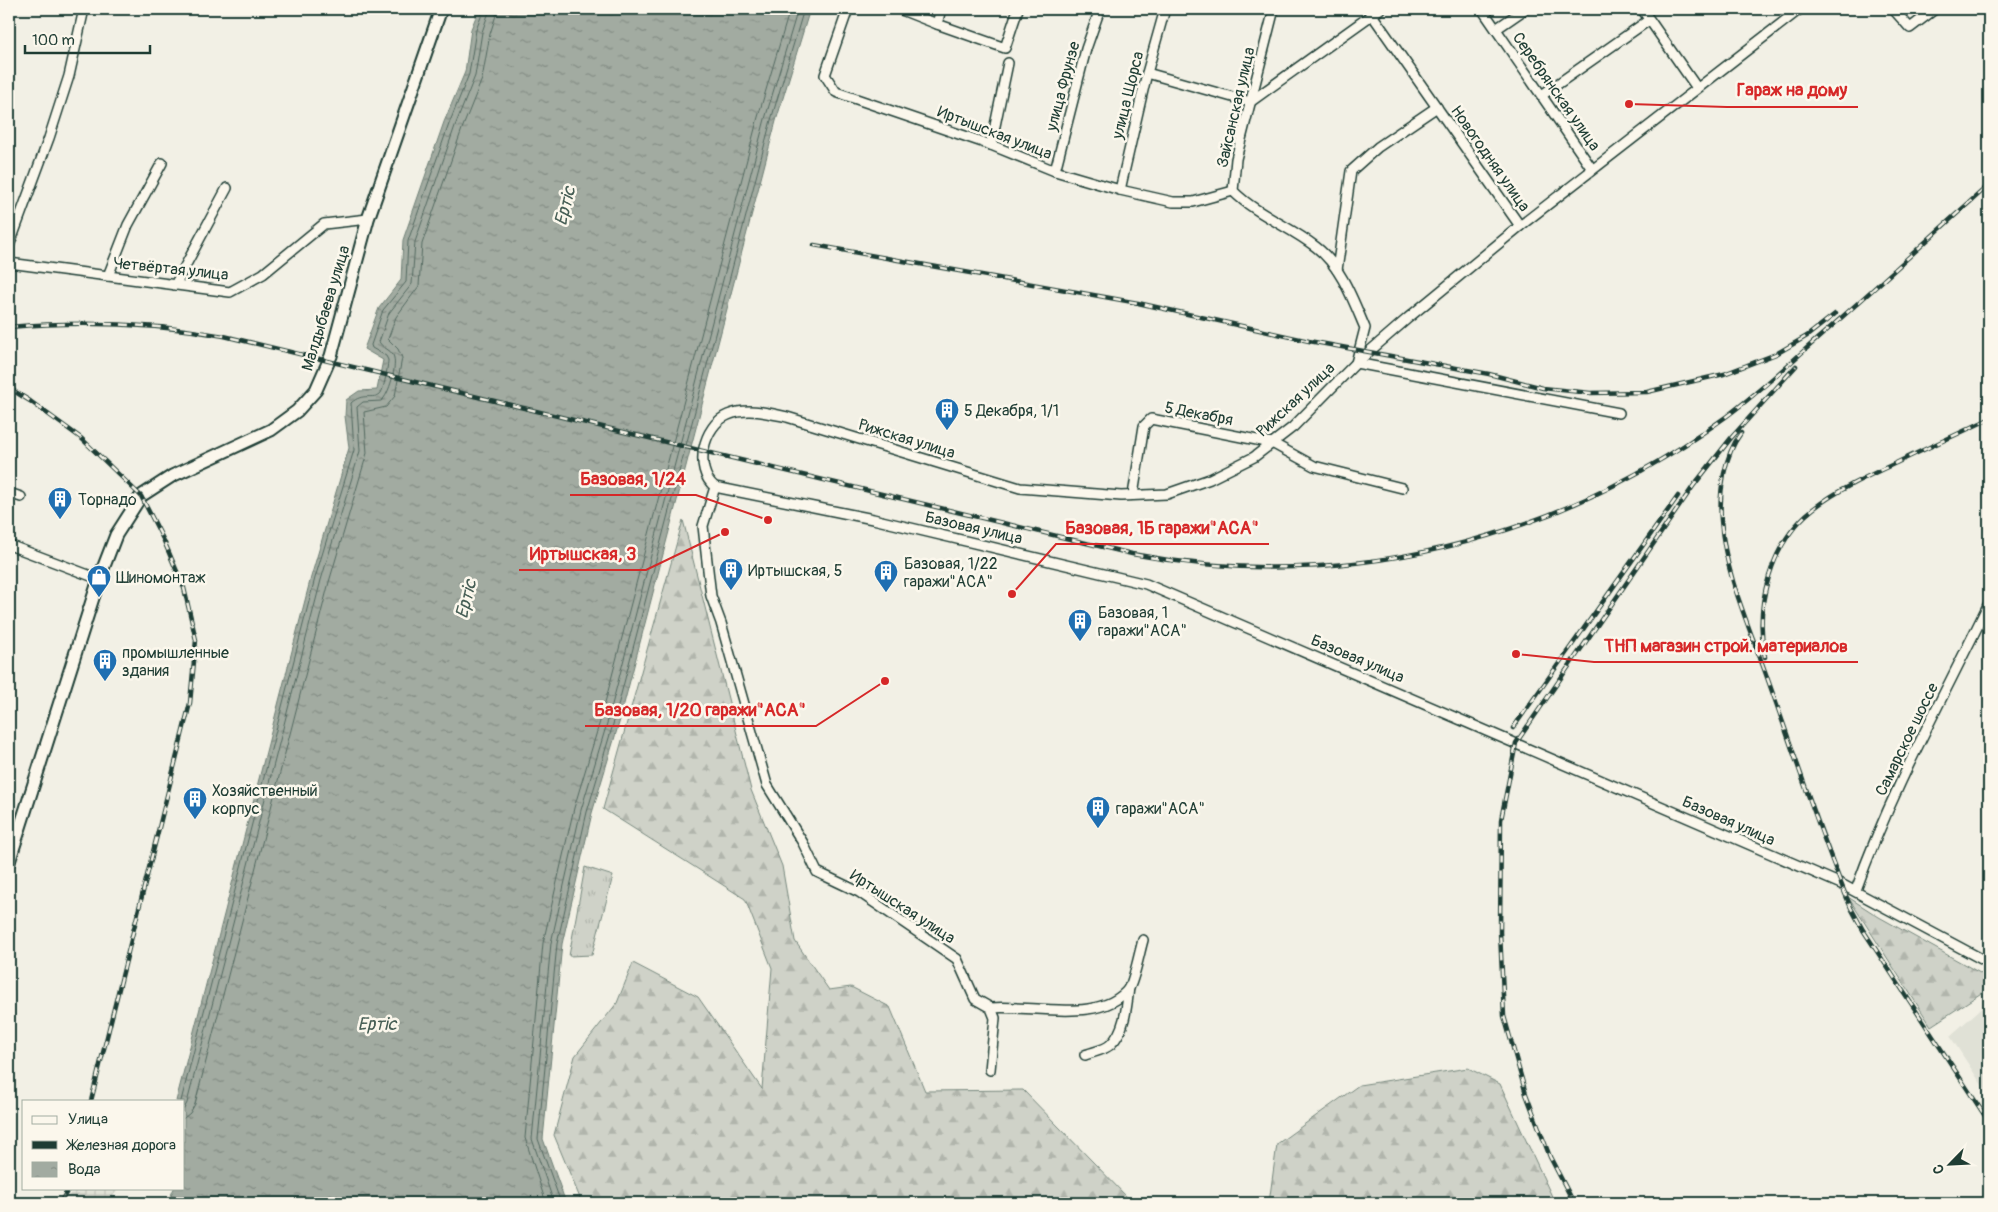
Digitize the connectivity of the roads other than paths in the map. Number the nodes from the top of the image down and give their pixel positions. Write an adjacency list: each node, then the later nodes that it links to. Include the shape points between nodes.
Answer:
1 (84, 9): 36 (street, via 68,76)
2 (441, 9): 34 (main road, Малдыбаева улица)
3 (848, 9): 27 (street, Иртышская улица, via 826,75 836,92)
4 (900, 9): 19 (street)
5 (941, 9): 19 (street)
6 (1018, 9): 19 (street, via 1005,48)
7 (1100, 9): 30 (street, улица Фрунзе, via 1086,49)
8 (1165, 9): 22 (street, улица Щорса)
9 (1274, 9): 25 (street, Зайсанская улица)
10 (1380, 9): 17 (street)
11 (1482, 9): 20 (street, Серебрянская улица)
12 (1526, 9): 20 (street)
13 (1642, 9): 18 (street)
14 (1799, 9): 23 (street, Рижская улица)
15 (1893, 9): 16 (street, via 1910,28)
16 (1935, 9)
17 (1370, 12): 25 (street); 26 (street, Новогодняя улица)
18 (1650, 20): 23 (street); 24 (street)
19 (937, 24)
20 (1496, 29): 24 (street, Серебрянская улица)
21 (1008, 63): 27 (street)
22 (1148, 73): 25 (street); 32 (street, улица Щорса)
23 (1697, 88): 29 (street, Рижская улица)
24 (1542, 95): 29 (street, Серебрянская улица)
25 (1250, 102): 33 (street, Зайсанская улица, via 1236,159)
26 (1437, 107): 35 (street, Новогодняя улица); 38 (street, Новогодняя улица, via 1378,147 1351,171)
27 (991, 145): 30 (street, Иртышская улица)
28 (162, 163): 39 (street, via 128,225)
29 (1592, 169): 35 (street, Рижская улица)
30 (1055, 171): 32 (street, Иртышская улица)
31 (227, 188): 40 (street)
32 (1120, 190): 33 (street, Иртышская улица, via 1173,202 1193,202)
33 (1233, 191): 38 (street, Зайсанская улица, via 1246,204 1316,247)
34 (368, 219): 40 (street, Четвёртая улица, via 324,224 263,274 230,292); 50 (main road, Малдыбаева улица, via 331,356 316,390 297,411 271,430 172,476 141,496 116,535)
35 (1520, 226): 41 (street, Рижская улица)
36 (9, 246)
37 (9, 263): 39 (street, Четвёртая улица)
38 (1337, 270): 41 (street, Зайсанская улица, via 1365,328)
39 (108, 276): 40 (street, Четвёртая улица)
40 (174, 285)
41 (1356, 363): 42 (street); 43 (street, Рижская улица, via 1293,427)
42 (1619, 413)
43 (1272, 443): 45 (street, 5 Декабря, via 1314,466); 47 (street, Рижская улица, via 1254,457 1210,479 1167,494); 47 (street, 5 Декабря, via 1151,419 1144,426)
44 (715, 488): 47 (street, Рижская улица, via 707,481 703,470 707,439 717,422 728,415 760,411 1020,488); 53 (street, Базовая улица, via 873,519 1146,584); 57 (street, Иртышская улица, via 703,526 711,596 767,785 817,872 859,892 957,959 976,999)
45 (1402, 488)
46 (9, 493): 48 (street)
47 (1133, 495)
48 (21, 497)
49 (9, 545): 50 (street)
50 (99, 578): 52 (main road, Малдыбаева улица)
51 (1989, 603): 53 (street, Самарское шоссе, via 1906,770 1870,849)
52 (9, 862)
53 (1856, 890): 55 (street, Базовая улица)
54 (1143, 940): 56 (street)
55 (1989, 963)
56 (1130, 987): 57 (street, via 1114,1001 1096,1008); 58 (street, via 1120,1028 1110,1045)
57 (991, 1008): 59 (street, via 995,1018)
58 (1085, 1055)
59 (990, 1070)

